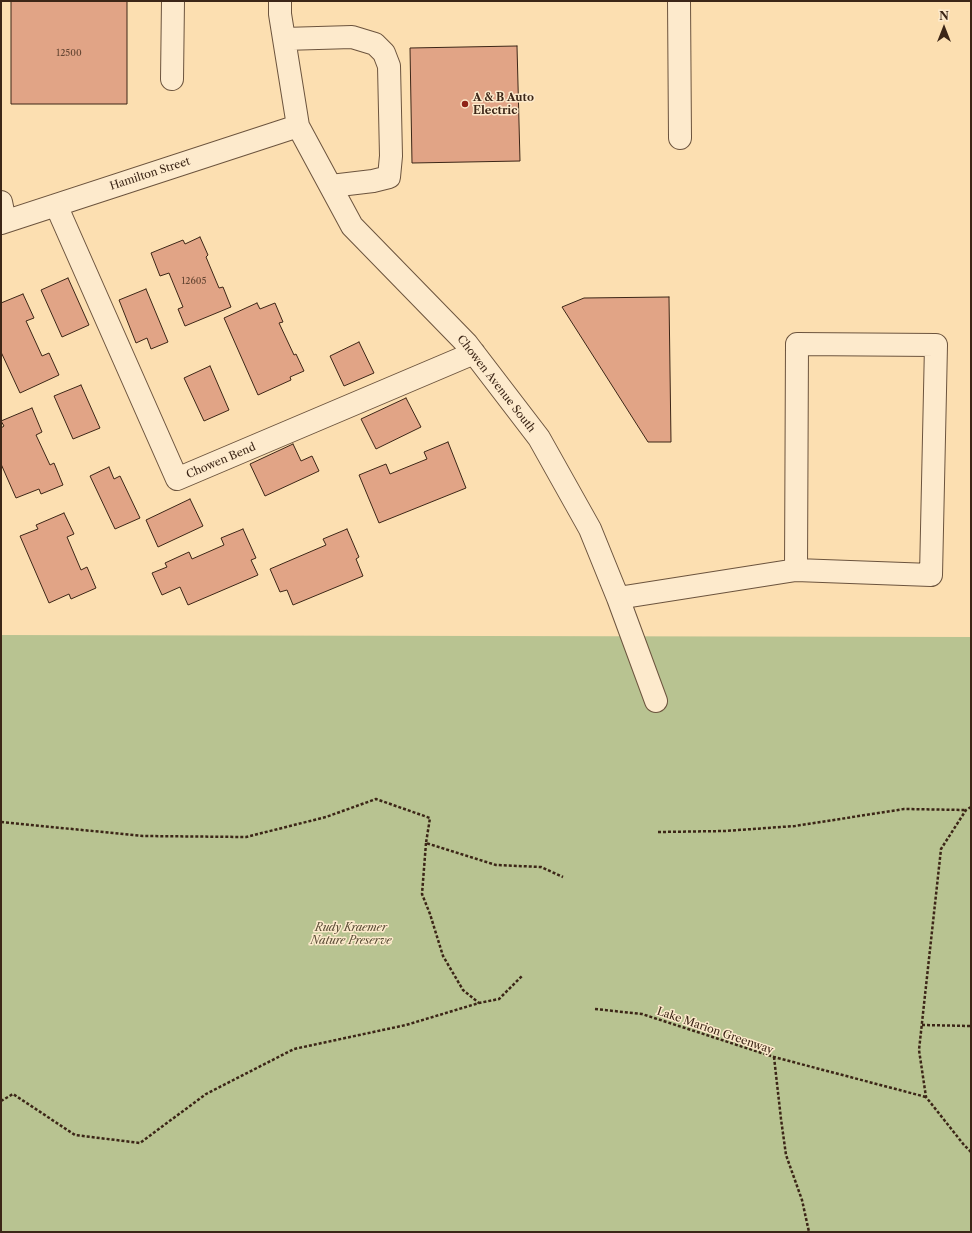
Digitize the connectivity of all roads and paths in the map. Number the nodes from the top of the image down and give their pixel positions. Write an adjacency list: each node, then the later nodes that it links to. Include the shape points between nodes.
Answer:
1 (173, 1): 5 (street)
2 (280, 1): 4 (street, Chowen Avenue South)
3 (679, 1): 7 (street)
4 (284, 39): 6 (street, Chowen Avenue South); 8 (street, via 352,37 375,44 384,53 389,66 389,177)
5 (172, 79)
6 (298, 126): 8 (street, Chowen Avenue South); 9 (street, Hamilton Street)
7 (680, 138)
8 (331, 186): 11 (street, Chowen Avenue South, via 352,226)
9 (56, 205): 10 (street, Hamilton Street); 11 (street, Chowen Bend, via 177,479)
10 (2, 215)
11 (474, 353): 13 (street, Chowen Avenue South, via 539,438 590,529)
12 (796, 570): 12 (street, via 797,344 936,345 931,575); 13 (street)
13 (618, 598): 14 (street, Chowen Avenue South)
14 (656, 701)
15 (971, 807): 16 (path)
16 (966, 810): 18 (path, via 904,809 795,826); 24 (path, via 941,849)
17 (1, 822): 19 (path, via 143,836 246,837 326,817 376,799 430,818)
18 (658, 832)
19 (426, 843): 20 (path, via 496,865 541,867); 22 (path, via 422,894 443,956 463,990)
20 (563, 877)
21 (523, 975): 22 (path, via 499,999)
22 (479, 1003): 28 (path, via 406,1026 294,1049 206,1094 140,1143 75,1135 12,1094)
23 (594, 1009): 26 (path, Lake Marion Greenway, via 642,1014)
24 (922, 1025): 25 (path); 27 (path, via 919,1050)
25 (971, 1026)
26 (774, 1057): 27 (path); 30 (path, Lake Marion Greenway, via 786,1155 802,1200)
27 (926, 1097): 29 (path)
28 (1, 1101)
29 (971, 1152)
30 (809, 1232)

